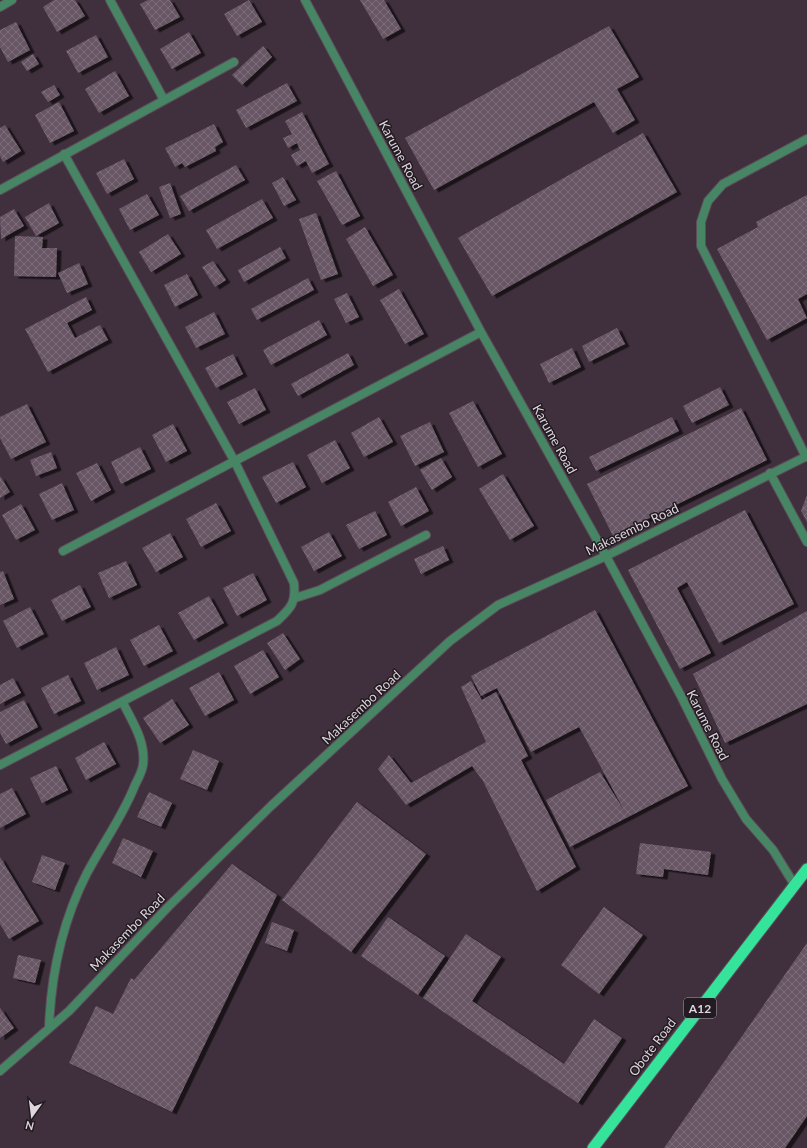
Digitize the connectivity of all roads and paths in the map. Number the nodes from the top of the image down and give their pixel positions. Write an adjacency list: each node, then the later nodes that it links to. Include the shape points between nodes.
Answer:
1 (12, 0): 4 (street)
2 (110, 0): 6 (street)
3 (305, 0): 10 (street, Karume Road)
4 (0, 7)
5 (234, 62): 6 (street)
6 (164, 100): 8 (street)
7 (807, 139): 11 (street, via 722,184 708,201 700,222 701,246)
8 (64, 154): 9 (street); 12 (street)
9 (0, 190)
10 (481, 332): 12 (street); 17 (street, Karume Road)
11 (806, 456): 13 (street, Makasembo Road)
12 (235, 462): 16 (street); 18 (street, via 294,583)
13 (770, 473): 15 (street); 17 (street, Makasembo Road)
14 (426, 535): 18 (street, via 320,590)
15 (807, 542)
16 (63, 551)
17 (606, 556): 22 (street, Karume Road, via 722,779 746,819 773,850); 23 (street, Makasembo Road, via 498,605 450,640 271,806)
18 (295, 598): 19 (street, via 288,612 277,621)
19 (123, 703): 20 (street); 23 (street, via 144,751 142,767 129,800 87,874 68,917 56,956)
20 (0, 765)
21 (807, 869): 22 (highway, Obote Road / A12)
22 (794, 884): 25 (highway, Obote Road / A12)
23 (49, 1028): 24 (street, Makasembo Road)
24 (0, 1072)
25 (593, 1148)

